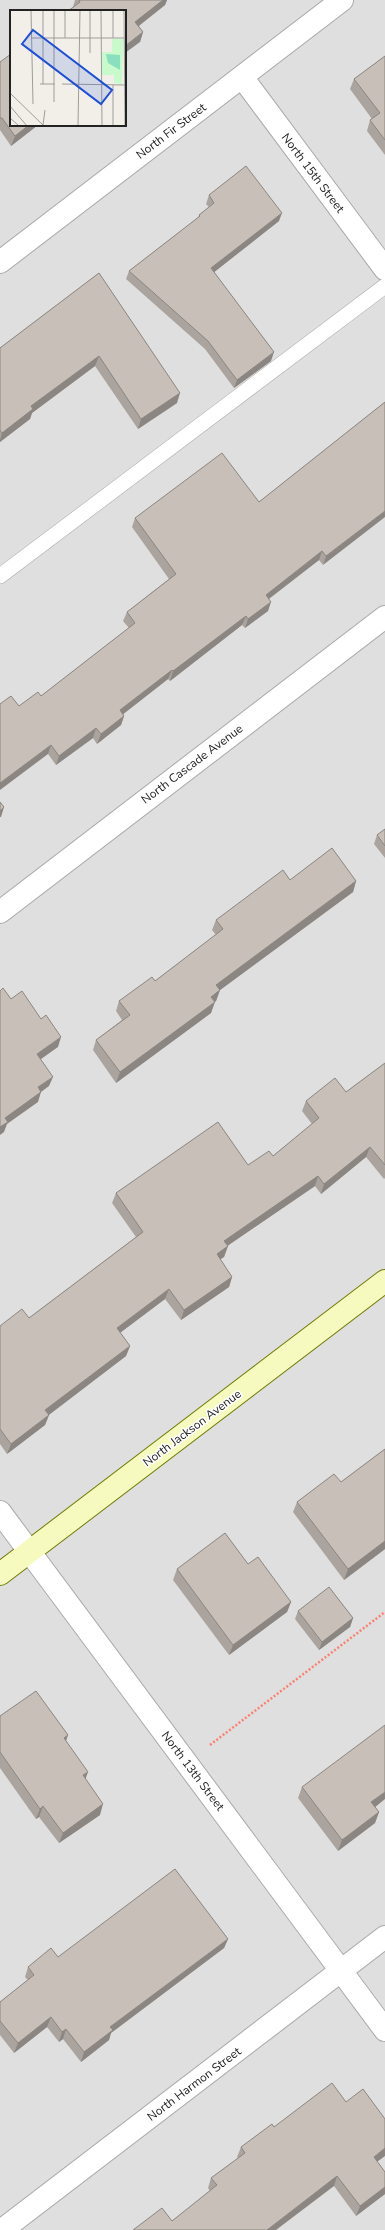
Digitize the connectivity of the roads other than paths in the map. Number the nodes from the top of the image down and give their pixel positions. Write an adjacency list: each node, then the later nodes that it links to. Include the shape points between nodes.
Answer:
1 (342, 0): 2 (street, North Fir Street)
2 (242, 77): 3 (street, North Fir Street); 4 (street, North 15th Street)
3 (0, 262)
4 (385, 269)
5 (385, 286): 6 (lane)
6 (0, 576)
7 (385, 617): 8 (street, North Cascade Avenue)
8 (0, 912)
9 (385, 1281): 11 (main road, North Jackson Avenue)
10 (0, 1512): 11 (street, North 13th Street)
11 (29, 1552): 12 (main road, North Jackson Avenue); 14 (street, North 13th Street)
12 (0, 1574)
13 (385, 1937): 14 (street, North Harmon Street)
14 (341, 1971): 15 (street, North 13th Street); 16 (street, North Harmon Street)
15 (385, 2030)
16 (2, 2230)

